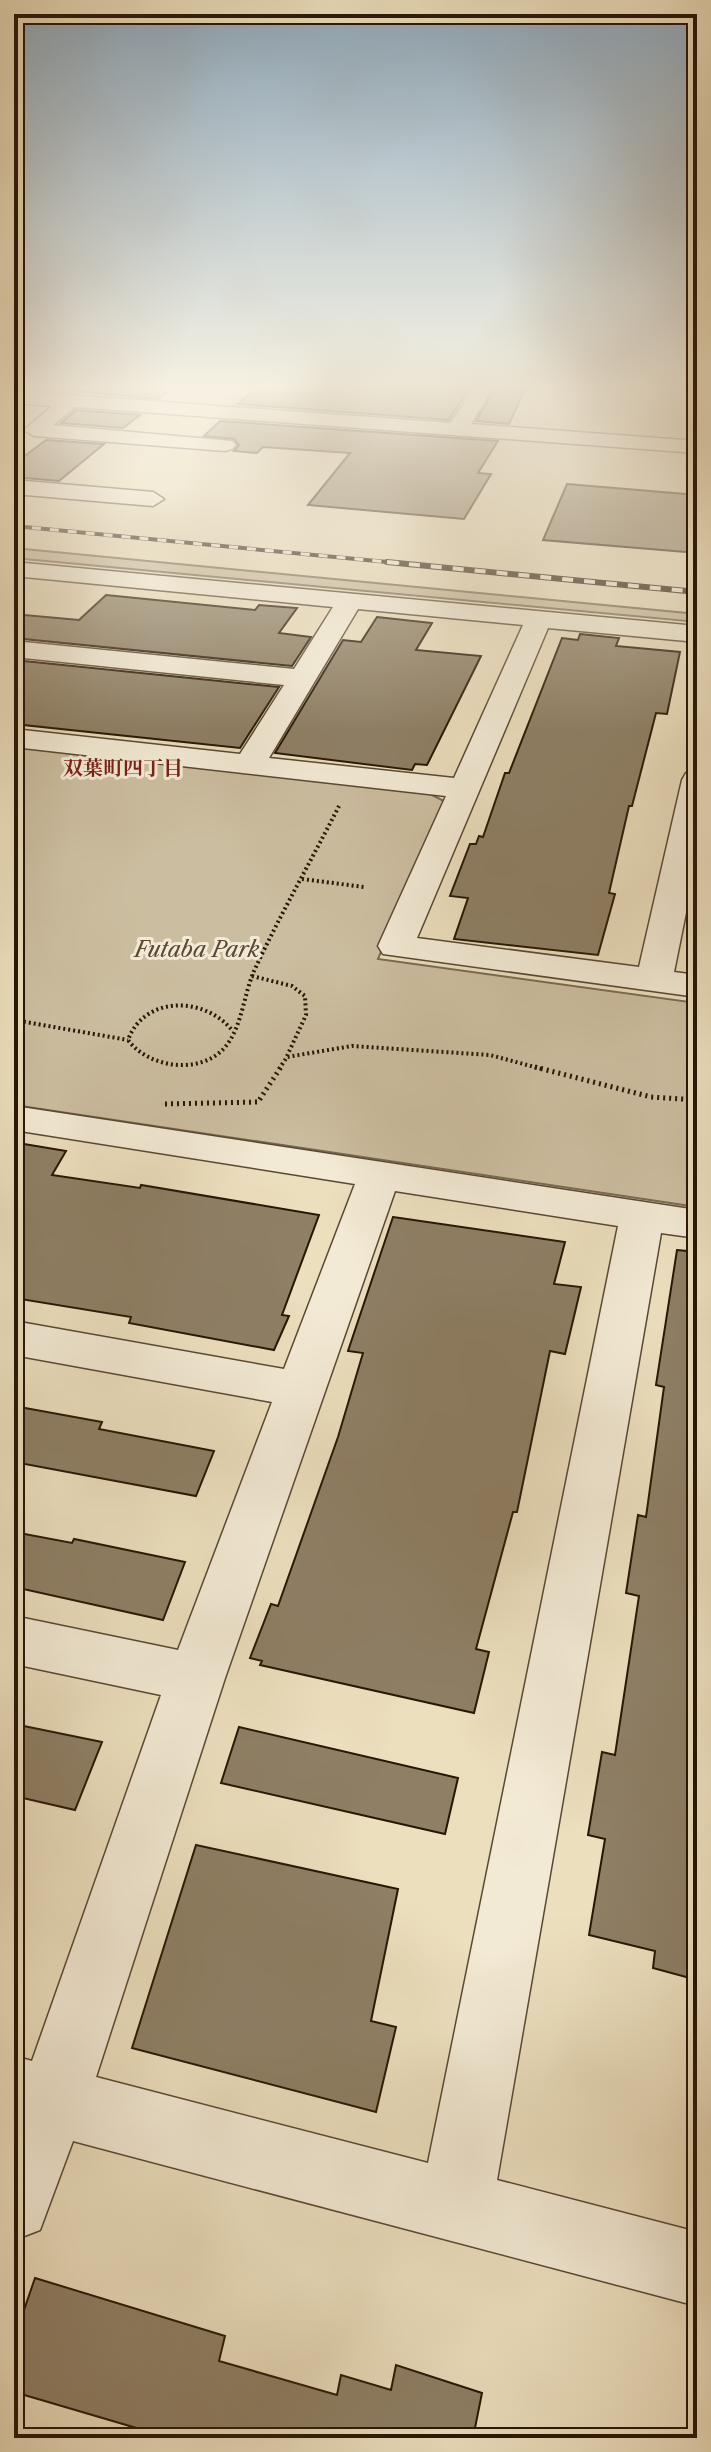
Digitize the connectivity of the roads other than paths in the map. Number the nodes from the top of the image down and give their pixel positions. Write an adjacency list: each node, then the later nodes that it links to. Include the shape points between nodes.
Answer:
1 (14, 569): 2 (street)
2 (350, 601): 3 (street); 6 (street)
3 (539, 618): 4 (street); 10 (street)
4 (697, 634)
5 (14, 649): 6 (street)
6 (302, 678): 8 (street)
7 (14, 738): 8 (street)
8 (249, 765): 10 (street)
9 (697, 780): 11 (street)
10 (466, 789): 11 (street, via 396,946)
11 (654, 981): 12 (street)
12 (697, 986)
13 (14, 1118): 14 (street)
14 (380, 1173): 15 (street); 18 (street)
15 (642, 1215): 16 (street); 23 (street)
16 (697, 1224)
17 (14, 1338): 18 (street)
18 (301, 1390): 20 (street)
19 (14, 1640): 20 (street)
20 (196, 1678): 21 (street)
21 (34, 2096): 22 (street); 23 (street)
22 (14, 2204)
23 (456, 2205): 24 (street)
24 (697, 2269)

